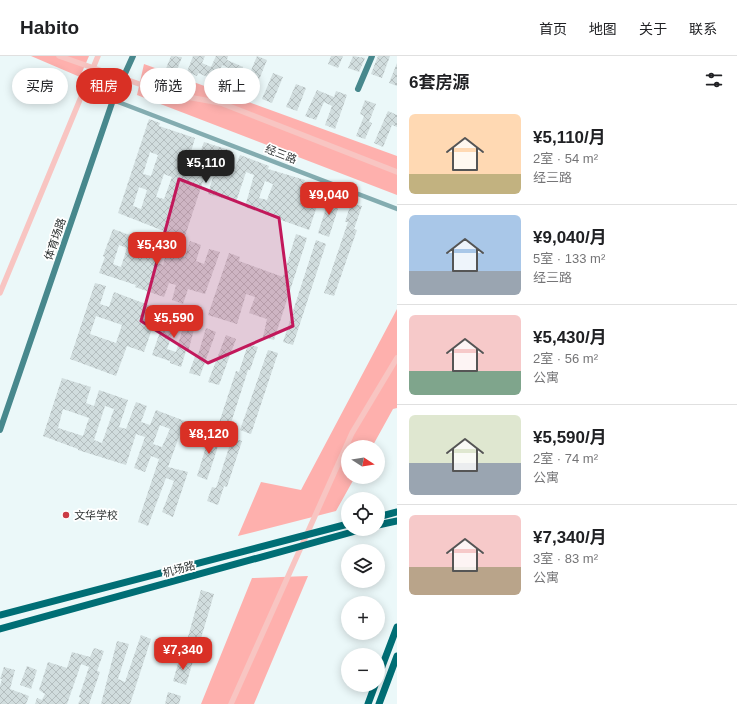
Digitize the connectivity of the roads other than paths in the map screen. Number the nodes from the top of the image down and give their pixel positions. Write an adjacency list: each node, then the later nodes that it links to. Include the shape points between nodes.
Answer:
1 (133, 56): 3 (main road, 体育场路)
2 (372, 56): 4 (main road)
3 (128, 68)
4 (358, 89)
5 (112, 104): 8 (main road, 体育场路)
6 (123, 104): 7 (street, 经三路)
7 (397, 209)
8 (0, 430)
9 (397, 512): 10 (main road)
10 (385, 515)
11 (396, 522): 12 (main road)
12 (385, 524)
13 (341, 525): 15 (main road, 机场路)
14 (341, 535): 17 (main road, 机场路)
15 (0, 615)
16 (397, 627): 19 (main road)
17 (0, 629)
18 (397, 656): 22 (main road)
19 (385, 659)
20 (372, 692): 21 (main road)
21 (368, 704)
22 (379, 704)

